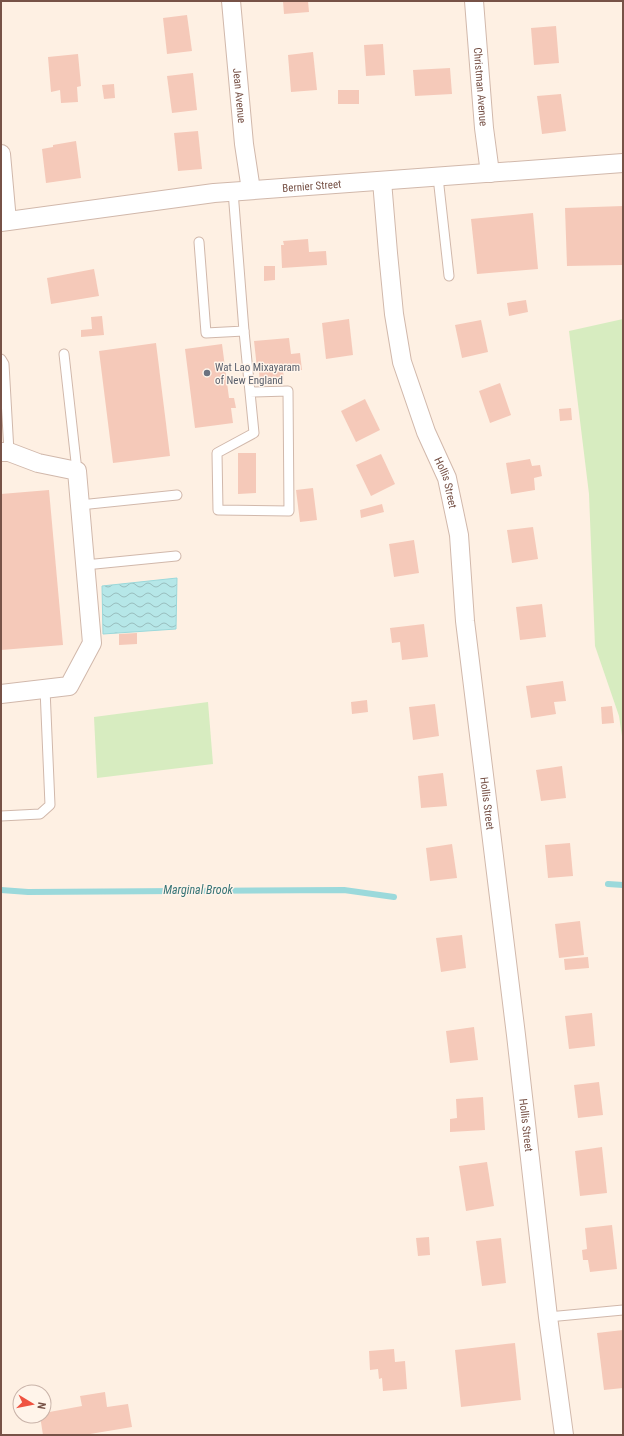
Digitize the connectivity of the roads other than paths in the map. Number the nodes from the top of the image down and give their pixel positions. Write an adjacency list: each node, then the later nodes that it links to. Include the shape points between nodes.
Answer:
1 (231, 1): 8 (street, Jean Avenue, via 244,144)
2 (474, 1): 5 (street, Christman Avenue)
3 (1, 154): 10 (street)
4 (623, 163): 5 (street, Bernier Street)
5 (490, 173): 6 (street, Bernier Street)
6 (438, 177): 7 (street, Bernier Street); 12 (lane)
7 (382, 180): 8 (street, Bernier Street); 27 (street, Hollis Street, via 394,314 402,362 426,432 447,478 459,535 465,621)
8 (251, 190): 9 (street, Bernier Street)
9 (233, 192): 10 (street, Bernier Street); 13 (lane)
10 (4, 221)
11 (199, 242): 13 (lane, via 206,334)
12 (449, 276)
13 (244, 331): 16 (lane)
14 (64, 354): 18 (lane)
15 (1, 359): 17 (lane, via 4,364)
16 (250, 392): 16 (lane, via 254,433 217,453 218,510 290,511 288,391)
17 (5, 452): 18 (street)
18 (77, 471): 20 (street)
19 (177, 495): 20 (lane)
20 (80, 505): 22 (street)
21 (176, 556): 22 (lane)
22 (85, 565): 23 (street, via 92,643 69,686)
23 (45, 689): 24 (street); 25 (lane, via 50,804 40,814)
24 (1, 694)
25 (1, 816)
26 (623, 1310): 27 (lane)
27 (548, 1317): 28 (street, Hollis Street)
28 (564, 1435)

